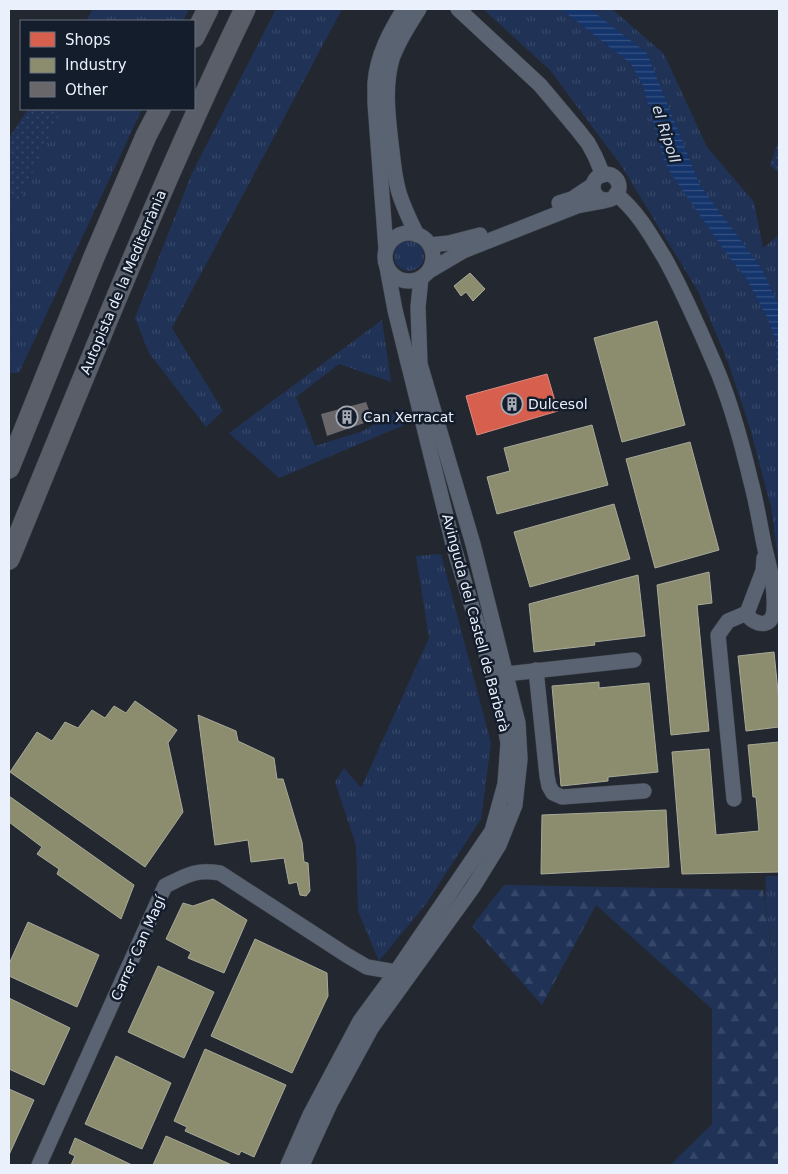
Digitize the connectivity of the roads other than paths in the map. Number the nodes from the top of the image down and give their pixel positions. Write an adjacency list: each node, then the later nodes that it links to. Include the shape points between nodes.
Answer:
1 (208, 9): 6 (highway)
2 (245, 9): 17 (highway, Autopista de la Mediterrània, via 132,259)
3 (404, 9): 12 (street, via 384,48 375,83)
4 (419, 9): 10 (street, via 398,43 392,60 387,99 398,189)
5 (458, 9): 8 (street, via 540,85 577,129 595,156)
6 (195, 36)
7 (159, 110): 15 (highway, via 91,266)
8 (598, 180): 9 (street, via 592,189 596,197); 9 (street, via 607,174 615,178 619,186); 11 (street, via 572,199 473,238)
9 (610, 198): 14 (street, via 577,206 463,251); 16 (street, via 634,211 645,226 677,279 715,364 751,481)
10 (417, 235): 11 (street); 12 (street, via 402,234)
11 (430, 245): 14 (street, via 432,265)
12 (386, 250): 13 (street)
13 (387, 267): 14 (street, via 391,274 405,281 413,281); 24 (street, Avinguda del Castell de Barberà, via 454,548 500,698 508,743 505,784 492,830)
14 (425, 274): 21 (street, Avinguda del Castell de Barberà, via 418,307 420,364 473,544)
15 (9, 468)
16 (765, 549): 18 (street, via 764,570); 18 (street, via 773,583 772,619 754,622)
17 (9, 559)
18 (747, 613): 23 (street, via 728,621 718,635)
19 (634, 660): 20 (street)
20 (536, 670): 21 (street); 22 (street, via 547,776 553,793 562,797)
21 (505, 674): 27 (street, Avinguda del Castell de Barberà, via 518,723 520,759 515,805 499,845 474,887 372,1027 330,1104)
22 (644, 791)
23 (734, 799)
24 (396, 972): 25 (street, Carrer Can Magí, via 367,967 220,873 187,874 166,886); 26 (street, Avinguda del Castell de Barberà, via 360,1021 310,1115)
25 (39, 1165)
26 (288, 1165)
27 (302, 1165)

